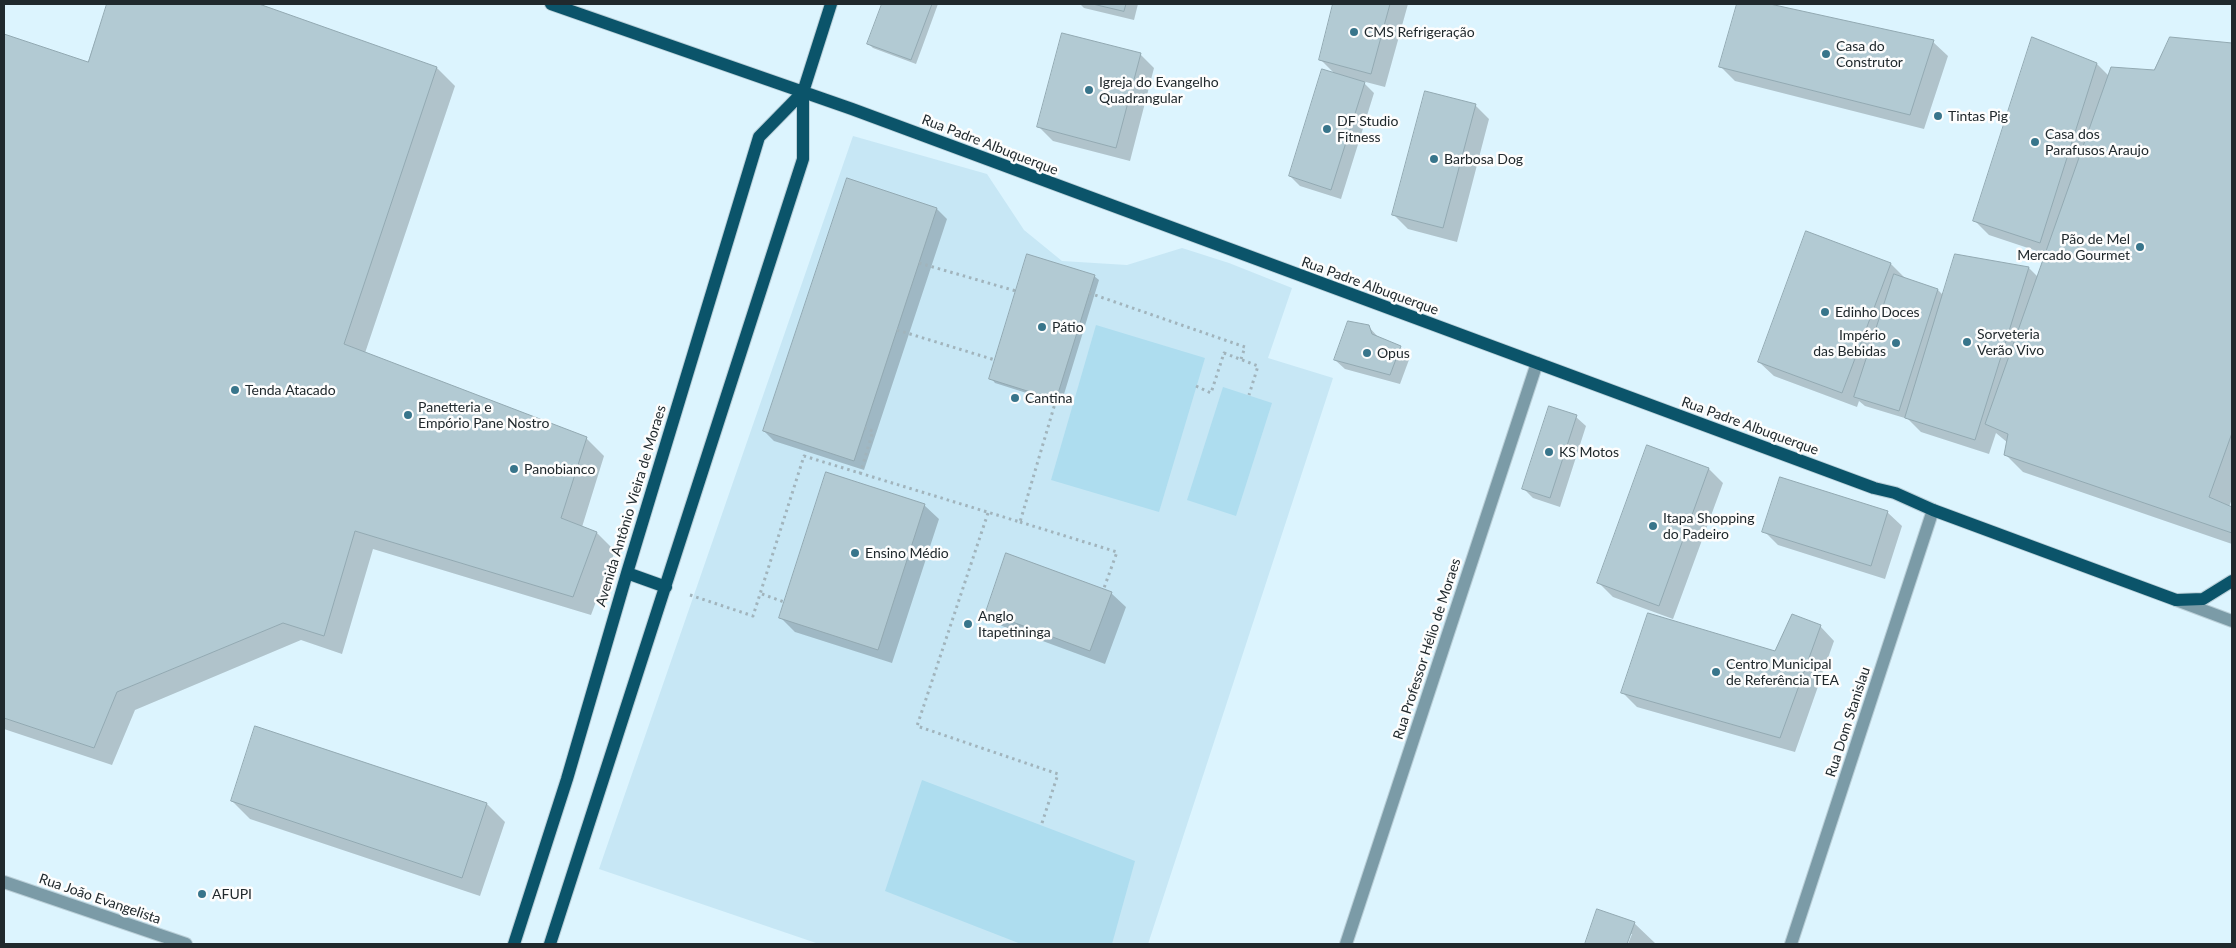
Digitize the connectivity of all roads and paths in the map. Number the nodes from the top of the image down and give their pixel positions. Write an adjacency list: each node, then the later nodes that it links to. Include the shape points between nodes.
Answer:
1 (552, 4): 3 (main road, Rua Padre Albuquerque)
2 (831, 4): 3 (main road, Avenida Antônio Vieira de Moraes)
3 (803, 92): 10 (main road, Rua Padre Albuquerque); 19 (main road, Avenida Antônio Vieira de Moraes, via 759,137); 21 (main road, Avenida Antônio Vieira de Moraes, via 803,159)
4 (919, 263): 5 (path)
5 (1016, 292)
6 (1089, 294): 8 (path, via 1246,348)
7 (897, 330): 9 (path)
8 (1241, 359): 11 (path, via 1224,352 1211,392); 12 (path, via 1258,366)
9 (995, 360)
10 (1537, 363): 16 (main road, Rua Padre Albuquerque, via 1895,493); 32 (street, Rua Professor Hélio de Moraes)
11 (1196, 386)
12 (1249, 395)
13 (1056, 400): 18 (path)
14 (865, 428): 15 (path, via 873,431)
15 (860, 474): 17 (path); 23 (path, via 804,456)
16 (1933, 510): 24 (main road, Rua Padre Albuquerque); 33 (street, Rua Dom Stanislau)
17 (988, 513): 18 (path); 27 (path, via 917,726 1058,774)
18 (1020, 522): 22 (path, via 1117,552)
19 (626, 573): 21 (main road); 30 (main road, Avenida Antônio Vieira de Moraes, via 568,779)
20 (2232, 581): 24 (main road, Rua Padre Albuquerque, via 2203,599)
21 (666, 587): 23 (path, via 753,616); 31 (main road, Avenida Antônio Vieira de Moraes)
22 (1104, 588)
23 (762, 594): 25 (path)
24 (2176, 600): 26 (street, Rua Padre Albuquerque)
25 (784, 602)
26 (2232, 621)
27 (1041, 826)
28 (4, 882): 29 (street, Rua João Evangelista)
29 (186, 944)
30 (514, 944)
31 (550, 944)
32 (1346, 944)
33 (1791, 944)

